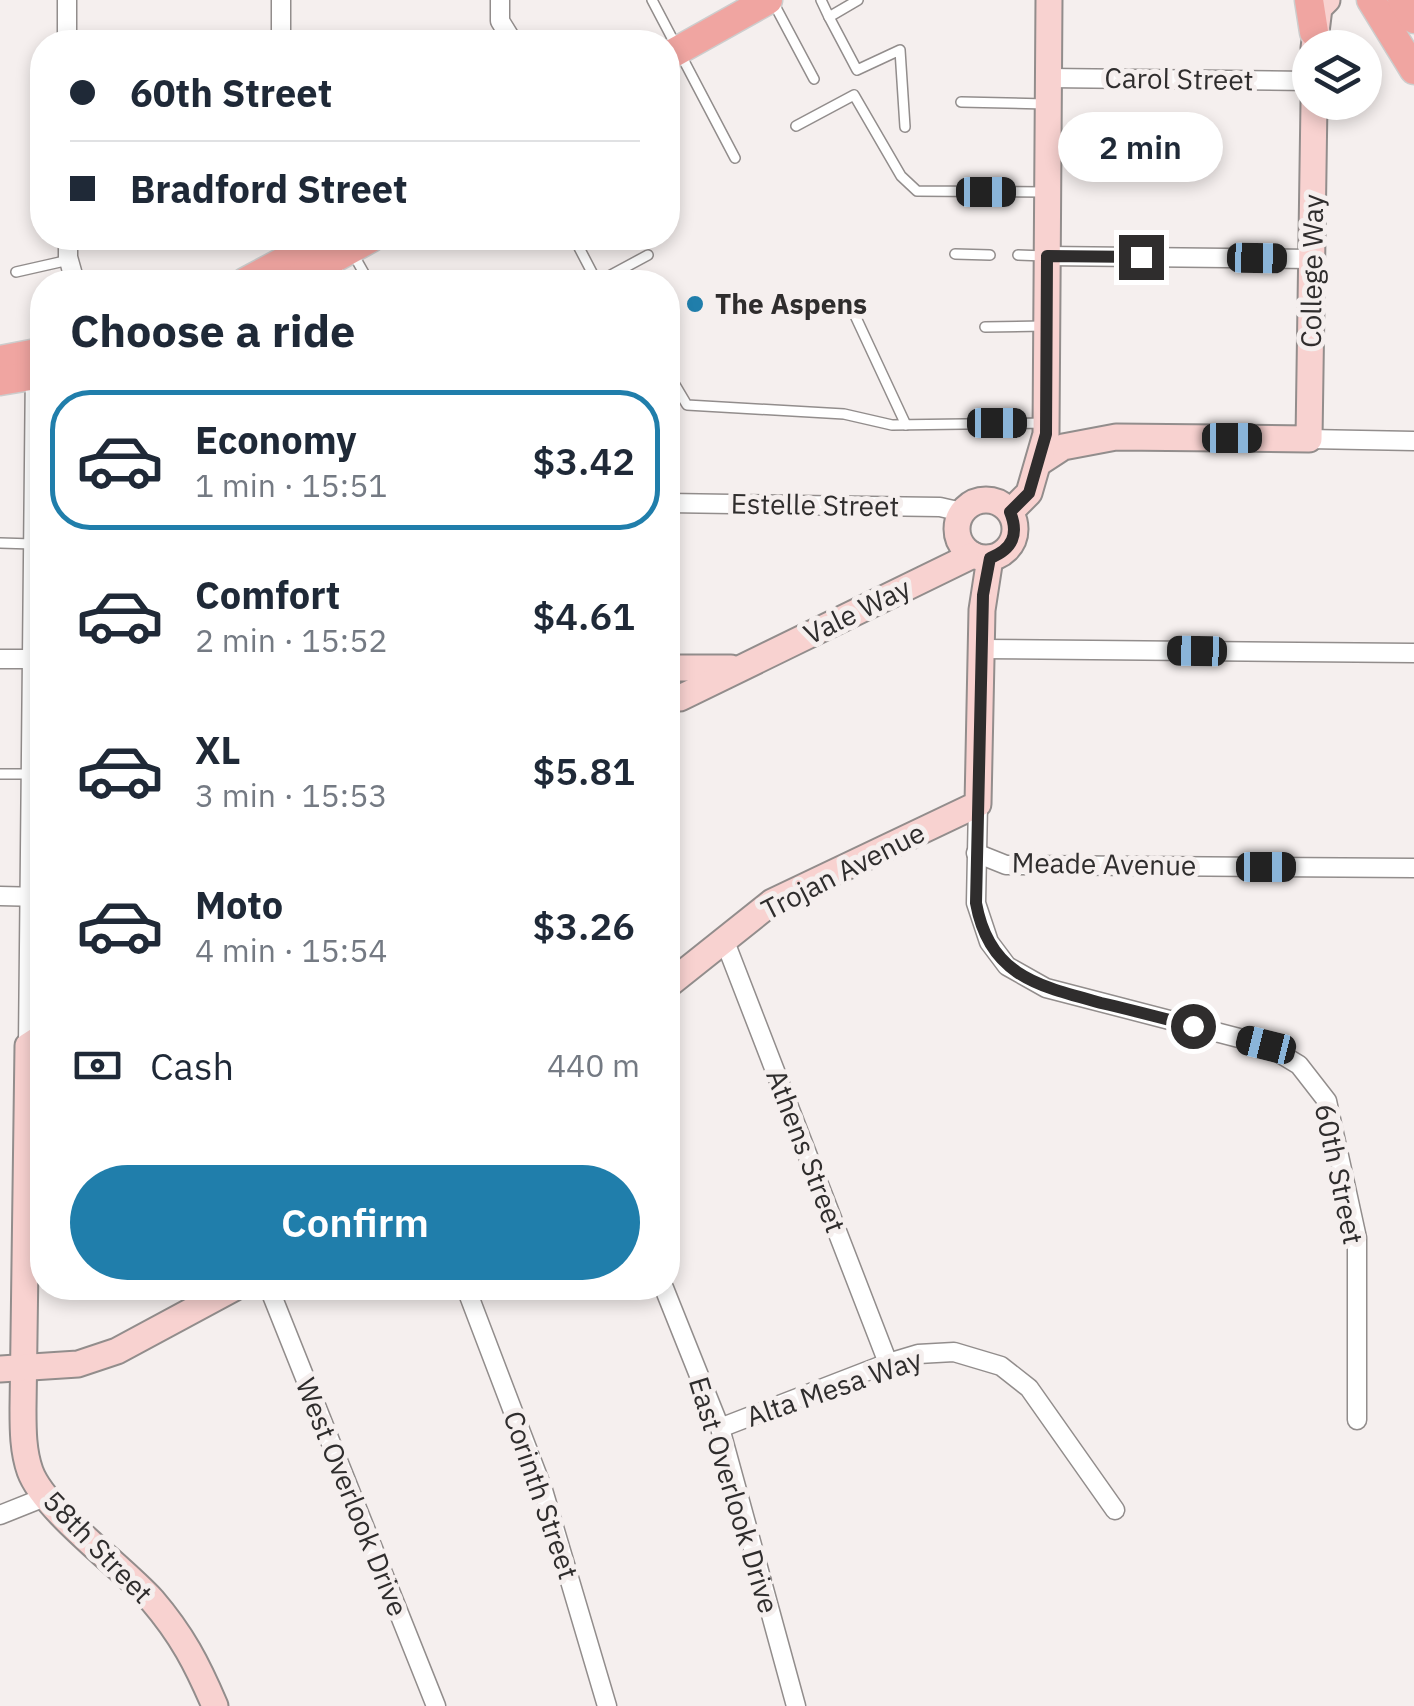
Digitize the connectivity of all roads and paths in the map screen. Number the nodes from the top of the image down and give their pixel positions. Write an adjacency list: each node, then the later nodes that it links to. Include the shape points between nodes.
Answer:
1 (67, 0): 13 (street)
2 (281, 0): 14 (street)
3 (500, 0): 15 (street)
4 (652, 0): 16 (lane)
5 (770, 0): 19 (main road); 22 (lane)
6 (821, 0): 12 (lane)
7 (858, 0): 12 (lane)
8 (1050, 0): 24 (street, 60th Street)
9 (1308, 0): 17 (main road)
10 (1328, 0): 18 (street, via 1319,8)
11 (1371, 0): 21 (main road)
12 (829, 17): 28 (lane, via 857,70 900,50)
13 (67, 30)
14 (281, 30)
15 (504, 30)
16 (663, 30)
17 (1312, 30)
18 (1316, 30)
19 (680, 50)
20 (680, 67): 29 (lane)
21 (1414, 70)
22 (814, 79)
23 (1292, 82): 24 (street, Carol Street)
24 (1049, 90): 25 (lane); 30 (street, 60th Street)
25 (962, 102)
26 (1314, 120): 38 (street, College Way)
27 (796, 126): 30 (lane, via 854,95 900,176 917,191)
28 (906, 127)
29 (734, 158)
30 (1048, 192): 37 (street, 60th Street)
31 (69, 250): 39 (street)
32 (343, 251): 41 (main road); 42 (main road); 43 (lane)
33 (955, 254): 35 (lane)
34 (648, 255): 44 (lane)
35 (990, 255)
36 (1018, 255): 37 (lane)
37 (1047, 256): 38 (street); 47 (street, 60th Street)
38 (1312, 259): 56 (street, College Way)
39 (69, 260): 40 (street); 45 (lane)
40 (72, 270)
41 (284, 270)
42 (311, 270)
43 (360, 270)
44 (620, 270)
45 (16, 272)
46 (852, 309): 55 (lane)
47 (1047, 326): 48 (lane); 54 (street, 60th Street)
48 (985, 327)
49 (0, 360): 50 (main road)
50 (30, 363)
51 (30, 368): 52 (main road)
52 (0, 381)
53 (680, 393): 55 (lane, via 687,405 844,414)
54 (1046, 423): 55 (lane); 58 (street, 60th Street)
55 (906, 425)
56 (1309, 439): 57 (street); 58 (street, via 1116,438 1062,448)
57 (1414, 440)
58 (1040, 462): 61 (street, 60th Street, via 1029,493)
59 (680, 503): 60 (street, Estelle Street, via 940,506)
60 (962, 512): 61 (street, via 986,500); 64 (street, 60th Street, via 960,544)
61 (1010, 512): 64 (street, 60th Street, via 1014,540 1004,552)
62 (0, 543): 63 (lane)
63 (30, 544)
64 (982, 557): 65 (street, 60th Street); 69 (street, Vale Way)
65 (980, 650): 66 (street); 74 (street, 60th Street)
66 (1414, 653)
67 (0, 658): 68 (street)
68 (30, 659)
69 (741, 666): 70 (street, Vale Way); 71 (street, Vale Way)
70 (680, 669)
71 (680, 700)
72 (0, 774): 73 (lane)
73 (30, 774)
74 (978, 804): 75 (street, 60th Street); 79 (street, Trojan Avenue, via 772,902)
75 (976, 853): 76 (street, Meade Avenue, via 1006,865); 88 (street, 60th Street, via 982,928 1019,975 1046,988 1266,1045 1318,1086 1358,1238)
76 (1414, 868)
77 (0, 896): 78 (street)
78 (30, 897)
79 (724, 938): 80 (street, Trojan Avenue); 86 (street, Athens Street)
80 (680, 975)
81 (30, 1113): 87 (street, 58th Street)
82 (212, 1300): 87 (street, via 117,1351 78,1364)
83 (274, 1300): 94 (street, West Overlook Drive)
84 (471, 1300): 95 (street, Corinth Street, via 543,1490)
85 (669, 1300): 89 (street, East Overlook Drive)
86 (888, 1363): 89 (street, Alta Mesa Way); 91 (street, Alta Mesa Way, via 954,1352 1001,1366 1030,1388)
87 (12, 1368): 90 (street, 58th Street, via 30,1473)
88 (1358, 1420)
89 (720, 1428): 96 (street, East Overlook Drive)
90 (45, 1497): 92 (street); 93 (street, 58th Street, via 150,1599 191,1650)
91 (1115, 1510)
92 (0, 1514)
93 (215, 1706)
94 (436, 1706)
95 (607, 1706)
96 (796, 1706)

